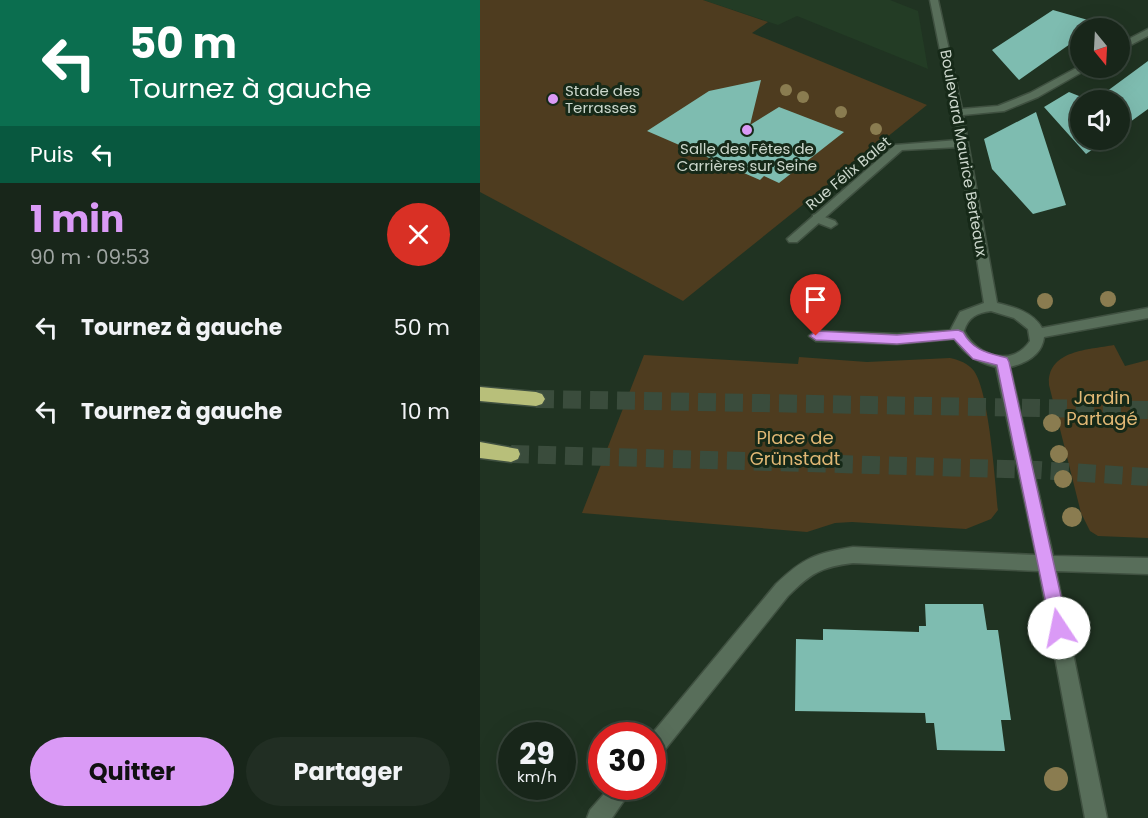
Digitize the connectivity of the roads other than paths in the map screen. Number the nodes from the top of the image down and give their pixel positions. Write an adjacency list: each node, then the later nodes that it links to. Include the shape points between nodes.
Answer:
1 (934, 0): 5 (street, Boulevard Maurice Berteaux)
2 (1148, 32): 3 (street)
3 (1130, 42)
4 (1070, 76): 5 (street, via 999,109)
5 (957, 112): 6 (street, Boulevard Maurice Berteaux)
6 (964, 143): 7 (street, Rue Félix Balet, via 899,147); 10 (street, Boulevard Maurice Berteaux)
7 (817, 218): 8 (street); 9 (street, Rue Félix Balet)
8 (831, 224)
9 (793, 239)
10 (991, 306): 12 (street, via 1026,317); 13 (street, via 964,315)
11 (1148, 313): 12 (street)
12 (1037, 334): 15 (street, via 1030,353)
13 (958, 335): 14 (street, via 897,339); 15 (street, via 977,356)
14 (816, 336)
15 (1002, 362): 20 (street)
16 (480, 394): 17 (highway)
17 (536, 399)
18 (480, 450): 19 (highway)
19 (511, 453)
20 (1046, 564): 21 (street); 22 (street, via 853,555 825,559 802,570 782,590); 25 (street)
21 (1148, 566)
22 (666, 733)
23 (613, 800): 24 (street)
24 (598, 818)
25 (1096, 818)

